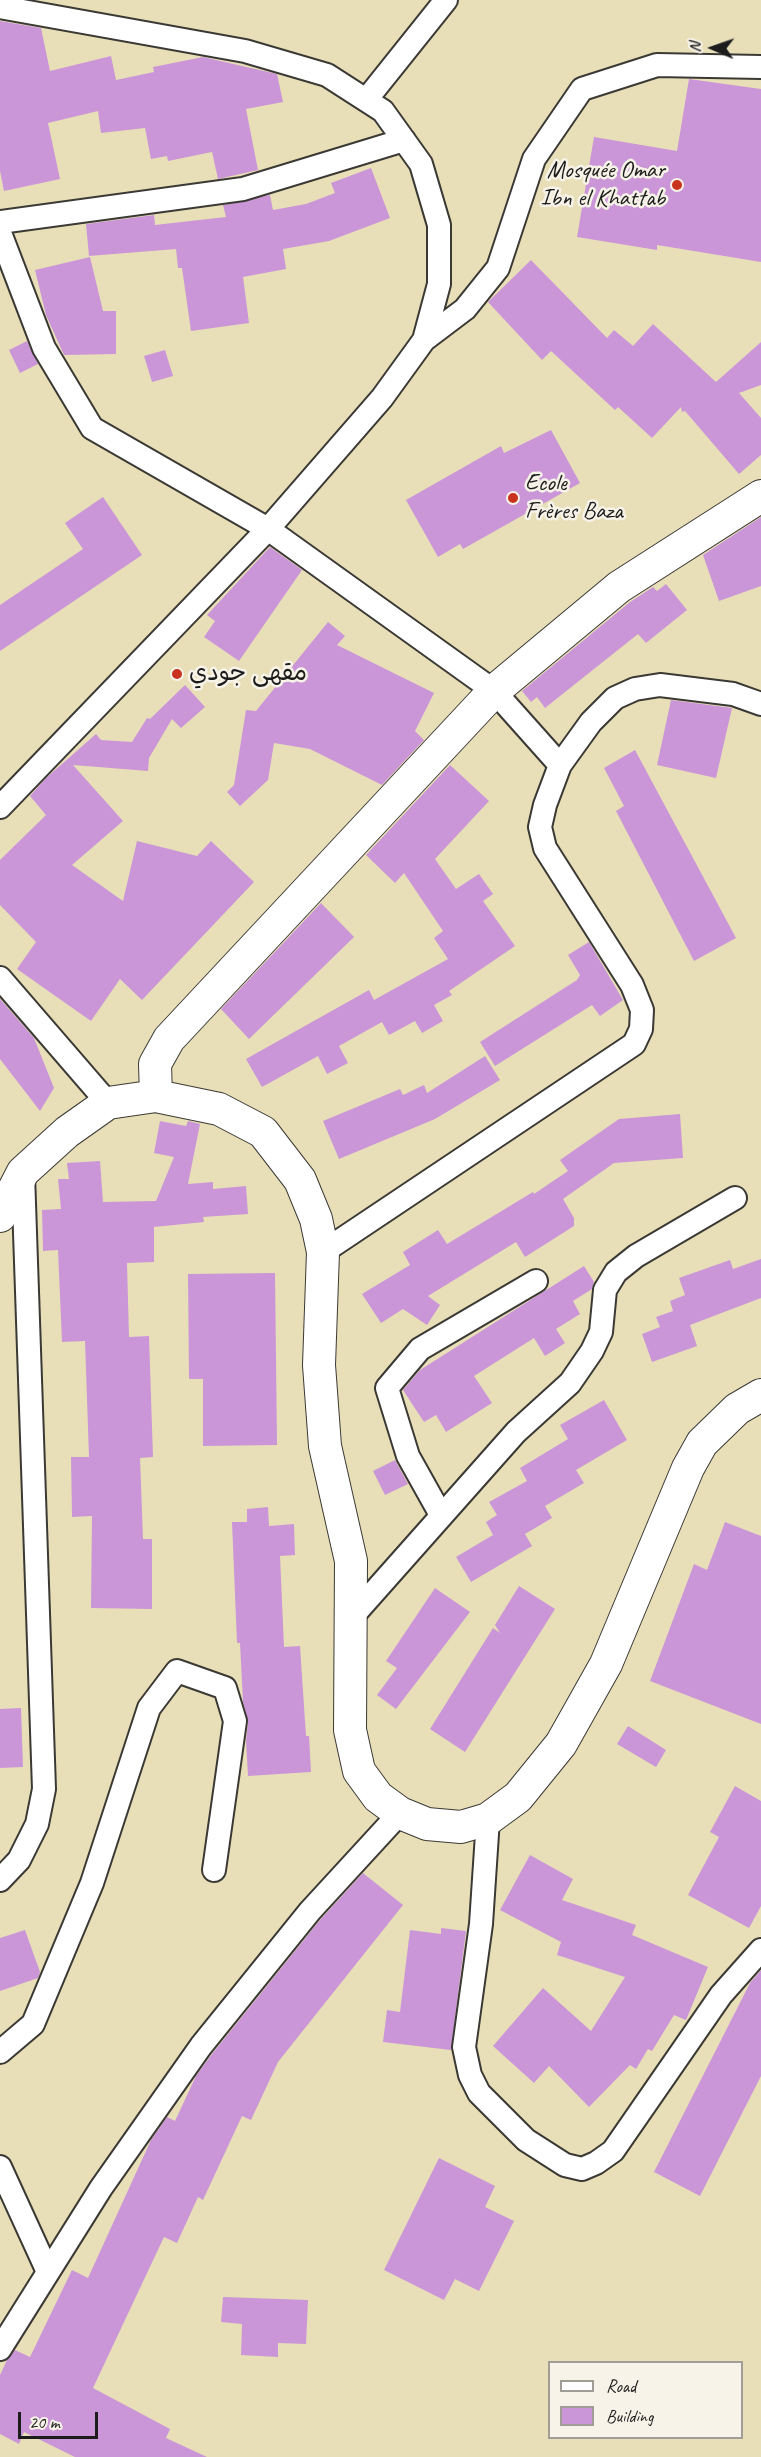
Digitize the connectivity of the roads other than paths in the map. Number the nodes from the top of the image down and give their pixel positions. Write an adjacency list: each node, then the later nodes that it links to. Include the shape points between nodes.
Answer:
1 (446, 0): 4 (street)
2 (2, 6): 4 (street, via 244,51 327,75)
3 (761, 67): 8 (street, via 657,65 582,89 534,159 498,268 465,309)
4 (366, 100): 5 (street, via 382,111)
5 (404, 140): 6 (street, via 243,189); 8 (street, via 421,164 439,225 439,284)
6 (0, 222)
7 (0, 233): 10 (street, via 44,348 92,428)
8 (424, 340): 10 (street, via 382,398)
9 (761, 496): 11 (main road, via 620,587)
10 (268, 529): 11 (street); 14 (street)
11 (494, 691): 13 (street); 16 (main road, via 169,1039 155,1064)
12 (761, 704): 13 (street, via 698,688 660,685 635,689 615,698 591,722)
13 (560, 765): 21 (street, via 540,828 545,848 632,985 642,1010 641,1029 634,1044)
14 (0, 807)
15 (0, 978): 17 (street)
16 (156, 1096): 17 (main road); 21 (main road, via 219,1110 263,1132 300,1180 316,1219)
17 (108, 1104): 18 (main road, via 67,1132)
18 (23, 1172): 20 (main road); 29 (street, via 44,1789 37,1824 19,1860)
19 (735, 1198): 24 (street, via 636,1256 616,1272 605,1290 601,1332 570,1383 516,1432)
20 (0, 1216)
21 (323, 1252): 25 (main road, via 319,1365 324,1435 351,1561)
22 (536, 1281): 24 (street, via 420,1349 387,1388 408,1456)
23 (761, 1395): 27 (main road, via 737,1409 702,1443 606,1664 561,1744 518,1797)
24 (441, 1515): 25 (street)
25 (351, 1618): 26 (main road, via 350,1730 359,1771 378,1797)
26 (400, 1813): 27 (main road, via 427,1824 460,1827); 33 (street, via 310,1911 201,2046 101,2188)
27 (488, 1819): 30 (street, via 481,1924 464,2047 470,2075 479,2093 526,2140 565,2165 582,2169 613,2151 721,1995)
28 (214, 1870): 31 (street, via 235,1721 225,1688 177,1671 149,1708 92,1883 33,2024)
29 (0, 1880)
30 (761, 1950)
31 (0, 2052)
32 (0, 2167): 33 (street)
33 (48, 2272): 34 (street)
34 (0, 2349)

